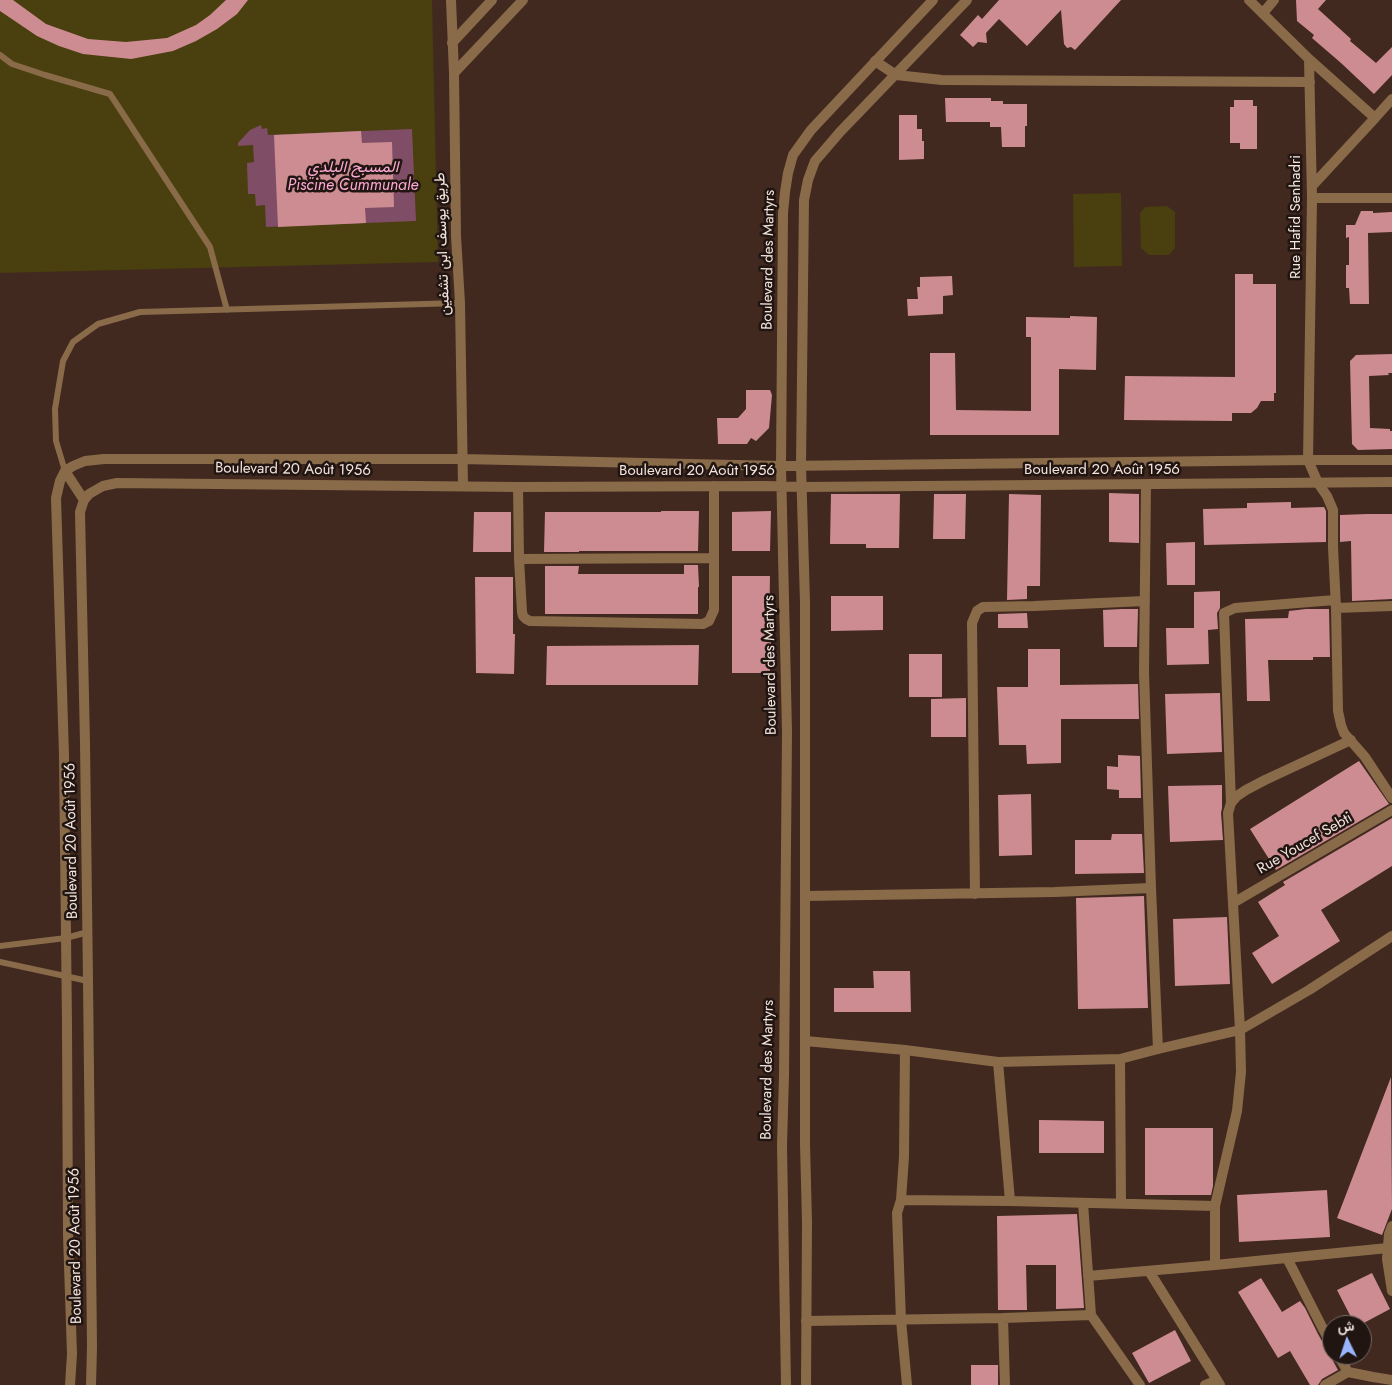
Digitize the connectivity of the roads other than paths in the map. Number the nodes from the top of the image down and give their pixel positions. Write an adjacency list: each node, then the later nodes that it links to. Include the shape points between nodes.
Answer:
1 (451, 0): 9 (street, طريق يوسف ابن تشفين)
2 (492, 0): 9 (street)
3 (523, 0): 13 (street)
4 (933, 0): 12 (street, Boulevard des Martyrs)
5 (966, 0): 14 (street)
6 (1249, 0): 8 (street)
7 (1274, 0): 8 (street)
8 (1263, 13): 11 (street)
9 (452, 44): 13 (street, طريق يوسف ابن تشفين)
10 (0, 54): 22 (lane, via 12,64 28,70 110,94 210,247)
11 (1309, 59): 15 (street, Rue Hafid Senhadri); 17 (street)
12 (875, 61): 14 (street); 26 (street, Boulevard des Martyrs, via 811,130 793,155 788,173 783,213)
13 (454, 73): 21 (street, طريق يوسف ابن تشفين)
14 (896, 75): 15 (street, via 997,81); 27 (street, via 815,161 808,180 804,214)
15 (1310, 82): 18 (street, Rue Hafid Senhadri)
16 (1392, 99): 17 (street)
17 (1375, 118): 18 (street)
18 (1312, 186): 19 (street, Rue Hafid Senhadri)
19 (1312, 198): 20 (street); 24 (street, Rue Hafid Senhadri)
20 (1392, 198)
21 (460, 303): 22 (lane); 23 (street, طريق يوسف ابن تشفين)
22 (227, 310): 28 (lane, via 140,312 98,324 73,342 63,361 55,409 56,441)
23 (462, 458): 26 (street, Boulevard 20 Août 1956); 28 (street, Boulevard 20 Août 1956, via 104,459 85,461); 32 (street, طريق يوسف ابن تشفين)
24 (1308, 460): 25 (street, Boulevard 20 Août 1956); 27 (street, Boulevard 20 Août 1956); 30 (street)
25 (1392, 460)
26 (781, 466): 27 (street, Boulevard 20 Août 1956); 34 (street, Boulevard des Martyrs)
27 (801, 466): 36 (street)
28 (65, 471): 37 (street); 53 (street, via 56,498)
29 (1392, 482): 30 (street, Boulevard 20 Août 1956)
30 (1318, 483): 31 (street, Boulevard 20 Août 1956); 41 (street, via 1333,510)
31 (1146, 485): 36 (street, Boulevard 20 Août 1956); 40 (street)
32 (462, 486): 35 (street, Boulevard 20 Août 1956); 37 (street, Boulevard 20 Août 1956, via 117,483 103,486)
33 (714, 486): 34 (street, Boulevard 20 Août 1956); 35 (street, Boulevard 20 Août 1956); 38 (street)
34 (782, 486): 36 (street, Boulevard 20 Août 1956); 87 (street, Boulevard des Martyrs, via 787,732 782,1146)
35 (518, 487): 39 (street)
36 (802, 487): 49 (street)
37 (84, 500): 51 (street, Boulevard 20 Août 1956, via 80,512)
38 (714, 558): 39 (street); 39 (street, via 714,610 709,621 703,624 526,619 522,612)
39 (519, 559)
40 (1145, 601): 47 (street); 48 (street, via 983,607 977,611 972,622)
41 (1336, 604): 42 (street); 43 (street, via 1338,711 1340,725); 45 (street, via 1235,608 1224,613)
42 (1392, 606)
43 (1351, 740): 44 (street); 45 (street, via 1265,780)
44 (1392, 798)
45 (1231, 803): 50 (street, via 1228,813)
46 (1392, 810): 50 (street, Rue Youcef Sebti)
47 (1151, 888): 48 (street); 60 (street)
48 (975, 894): 49 (street)
49 (805, 896): 59 (street)
50 (1233, 903): 58 (street)
51 (88, 932): 53 (lane); 57 (street, Boulevard 20 Août 1956)
52 (1392, 936): 58 (street)
53 (66, 938): 54 (lane); 56 (street)
54 (0, 946)
55 (0, 962): 56 (lane)
56 (67, 977): 57 (lane); 85 (street)
57 (88, 981): 86 (street, Boulevard 20 Août 1956)
58 (1240, 1030): 60 (street); 68 (street, via 1241,1072 1237,1111)
59 (805, 1041): 61 (street); 79 (street)
60 (1158, 1049): 62 (street)
61 (905, 1050): 63 (street); 64 (street)
62 (1120, 1059): 63 (street); 67 (street)
63 (998, 1062): 65 (street)
64 (901, 1200): 65 (street); 78 (street, via 897,1213)
65 (1010, 1201): 66 (street)
66 (1083, 1203): 67 (street); 74 (street)
67 (1121, 1203): 68 (street)
68 (1215, 1206): 72 (street)
69 (1392, 1226): 70 (street)
70 (1388, 1248): 71 (street); 75 (street)
71 (1287, 1258): 72 (street); 80 (street)
72 (1215, 1265): 73 (street)
73 (1150, 1271): 74 (street); 84 (street)
74 (1088, 1276): 76 (street)
75 (1392, 1291)
76 (1090, 1315): 77 (street); 91 (street)
77 (1003, 1318): 78 (street); 90 (street)
78 (900, 1320): 79 (street); 89 (street)
79 (806, 1321): 88 (street)
80 (1322, 1327)
81 (1344, 1365): 82 (street)
82 (1348, 1372): 83 (street); 93 (street)
83 (1392, 1380)
84 (1218, 1382): 92 (street)
85 (70, 1385)
86 (90, 1385)
87 (786, 1385)
88 (806, 1385)
89 (907, 1385)
90 (1005, 1385)
91 (1140, 1385)
92 (1205, 1385)
93 (1325, 1385)

